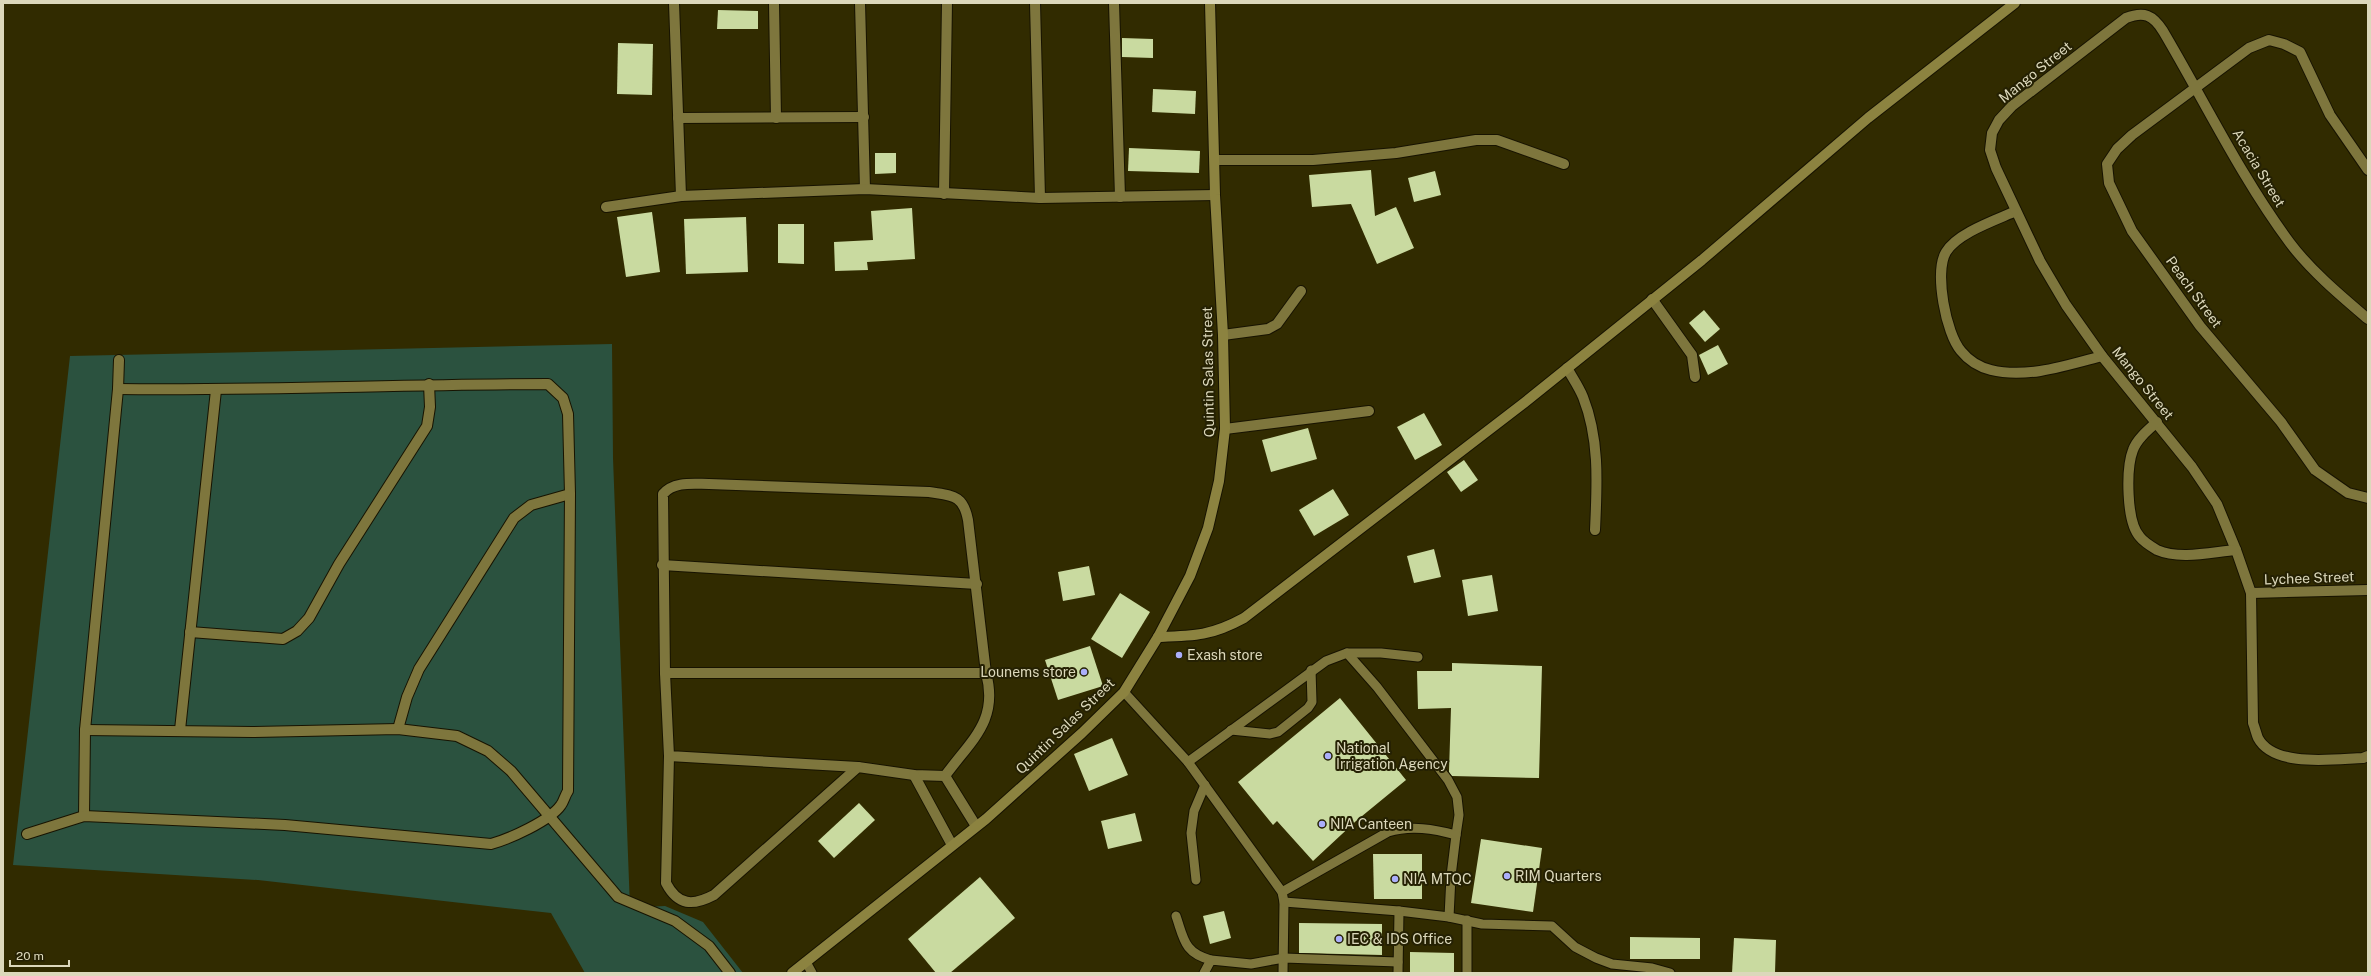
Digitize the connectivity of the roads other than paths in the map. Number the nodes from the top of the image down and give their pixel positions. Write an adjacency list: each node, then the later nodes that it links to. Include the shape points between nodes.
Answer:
1 (674, 3): 11 (street)
2 (774, 3): 12 (street)
3 (860, 3): 13 (street)
4 (947, 3): 18 (street)
5 (1035, 3): 22 (street)
6 (1114, 3): 21 (street)
7 (1210, 3): 14 (main road, Quintin Salas Street)
8 (2015, 3): 26 (main road, via 1868,118)
9 (2148, 14): 10 (street, Acacia Street, via 2157,21); 24 (street, Mango Street, via 2126,18 2012,106 1999,120 1992,133 1990,150)
10 (2196, 86): 16 (street, Peach Street, via 2249,48 2268,40 2284,44 2300,52 2330,115); 27 (street, Acacia Street, via 2253,189 2291,244 2339,294); 40 (street, Peach Street, via 2117,148 2108,164 2109,183 2132,231 2200,326 2281,422 2315,470 2348,493)
11 (678, 118): 12 (street); 19 (street)
12 (776, 118): 13 (street)
13 (864, 118): 17 (street)
14 (1215, 160): 15 (street, via 1313,160 1396,152 1476,140 1497,140); 20 (main road, Quintin Salas Street)
15 (1564, 164)
16 (2368, 170)
17 (865, 189): 18 (street); 19 (street)
18 (944, 194): 22 (street)
19 (681, 196): 23 (street)
20 (1215, 196): 21 (street); 28 (main road, Quintin Salas Street)
21 (1120, 197): 22 (street)
22 (1040, 198)
23 (606, 206)
24 (2016, 210): 29 (street, Mango Street, via 2040,261 2066,305); 29 (street, via 1959,239 1946,251 1941,280 1946,314 1952,336 1960,351 1974,364 1992,370 2021,372 2054,368)
25 (1301, 291): 28 (street, via 1277,324 1268,329)
26 (1652, 300): 31 (main road); 32 (street, via 1692,355)
27 (2368, 319)
28 (1223, 336): 38 (main road, Quintin Salas Street)
29 (2102, 356): 37 (street, Mango Street)
30 (118, 360): 34 (street)
31 (1566, 368): 41 (street, via 1583,397 1596,451 1598,464); 48 (main road, via 1244,618 1221,630 1202,635)
32 (1695, 377)
33 (429, 384): 35 (street); 39 (street, via 548,384 562,398 568,414); 47 (street, via 430,407 426,426 339,564 309,618 297,631 282,639)
34 (118, 389): 35 (street); 56 (street)
35 (216, 390): 47 (street)
36 (1369, 411): 38 (street)
37 (2157, 422): 42 (street, Mango Street, via 2217,504); 42 (street, via 2133,450 2128,472 2128,504 2139,536 2157,550 2182,555)
38 (1225, 429): 48 (main road, Quintin Salas Street, via 1219,481 1208,528 1190,576)
39 (570, 494): 55 (street, via 531,505 514,518 419,669 407,697); 66 (street, via 568,791 560,806)
40 (2368, 498)
41 (1594, 530)
42 (2236, 550): 46 (street, Mango Street)
43 (662, 565): 44 (street); 44 (street, via 663,494 675,486 709,484 929,492 954,496 963,503 968,520); 52 (street)
44 (977, 584): 53 (street)
45 (2368, 590): 46 (street, Lychee Street)
46 (2251, 593): 60 (street, Mango Street, via 2253,723 2259,739 2282,756 2297,759)
47 (190, 632): 57 (street)
48 (1158, 638): 54 (main road, Quintin Salas Street)
49 (1347, 653): 50 (lane); 51 (lane); 70 (lane, via 1377,687 1448,780 1457,798 1459,815)
50 (1418, 657)
51 (1311, 670): 58 (lane); 58 (lane, via 1312,702 1285,727 1270,734)
52 (664, 673): 53 (street); 59 (street)
53 (986, 673): 64 (street, via 990,708 984,725)
54 (1124, 692): 61 (lane); 68 (main road, Quintin Salas Street, via 1082,733)
55 (398, 729): 57 (street, via 252,732); 66 (street, via 457,736 488,751 511,771)
56 (85, 730): 57 (street); 67 (street)
57 (180, 730)
58 (1231, 730): 61 (lane)
59 (669, 756): 62 (street); 62 (street, via 666,883 672,894 682,901 693,902 714,895)
60 (2368, 756)
61 (1188, 762): 65 (lane)
62 (858, 767): 63 (street)
63 (914, 775): 64 (street); 71 (street)
64 (945, 776): 68 (street)
65 (1205, 785): 72 (lane, via 1194,811 1191,833); 73 (lane)
66 (549, 815): 67 (street, via 514,838 491,844 285,825); 83 (street, via 618,897 675,921 709,946)
67 (84, 816): 69 (street)
68 (976, 826): 71 (main road, Quintin Salas Street)
69 (27, 834)
70 (1456, 835): 73 (lane, via 1403,827 1388,832); 77 (lane)
71 (952, 845): 81 (main road, Quintin Salas Street)
72 (1196, 880)
73 (1282, 892): 74 (lane)
74 (1284, 902): 75 (lane); 79 (lane)
75 (1399, 911): 77 (lane); 82 (lane)
76 (1176, 916): 80 (lane, via 1188,949 1200,958)
77 (1449, 917): 78 (lane)
78 (1467, 920): 89 (lane); 90 (lane, via 1482,924 1552,926 1575,947 1596,958 1612,964 1652,968)
79 (1284, 958): 80 (lane, via 1251,964); 82 (lane); 87 (lane)
80 (1211, 960): 86 (lane)
81 (806, 962): 84 (main road, Quintin Salas Street); 85 (lane)
82 (1398, 962): 88 (lane)
83 (730, 973)
84 (792, 973)
85 (812, 973)
86 (1204, 973)
87 (1283, 973)
88 (1398, 973)
89 (1467, 973)
90 (1670, 973)

